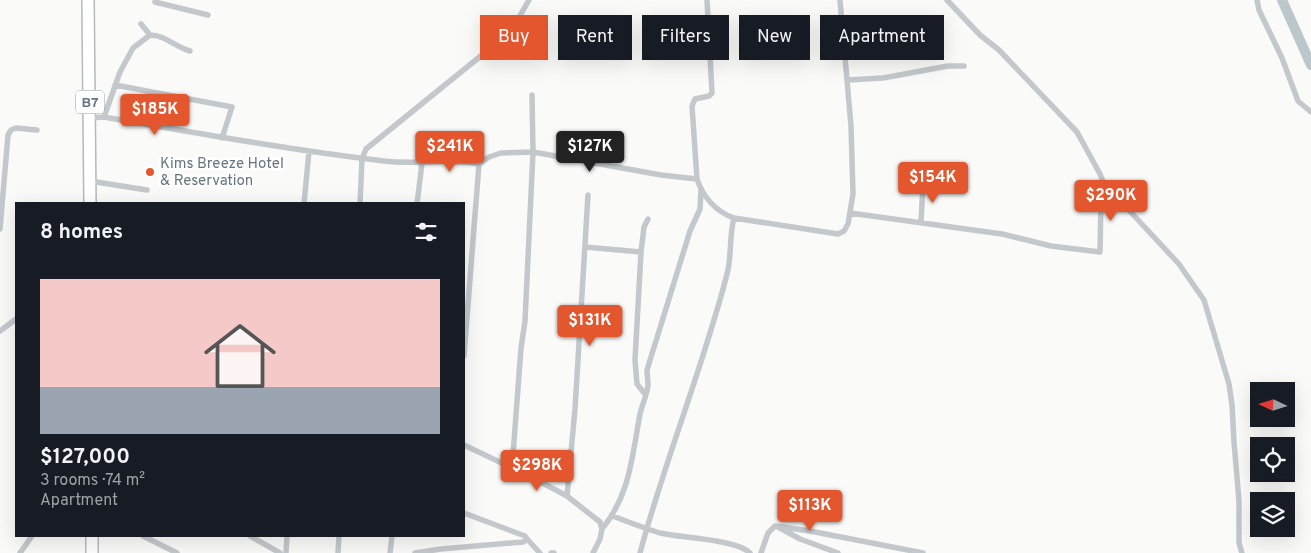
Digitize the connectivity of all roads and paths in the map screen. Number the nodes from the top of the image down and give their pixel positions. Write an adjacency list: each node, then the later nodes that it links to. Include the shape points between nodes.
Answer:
1 (88, 0): 18 (highway, B7)
2 (529, 0): 24 (street, via 517,21 494,46 366,149)
3 (707, 0): 27 (street, via 712,93 695,99 692,106)
4 (840, 0): 13 (street)
5 (947, 0): 30 (street, via 1077,132)
6 (1257, 0): 16 (street, via 1298,101)
7 (155, 2): 8 (street)
8 (208, 15)
9 (141, 24): 10 (street)
10 (150, 35): 11 (street, via 160,35); 14 (street, via 133,48)
11 (190, 51)
12 (964, 66): 13 (street)
13 (848, 80): 38 (street, via 853,185)
14 (115, 85): 17 (street); 20 (street, via 232,106)
15 (532, 95): 22 (street)
16 (1311, 112)
17 (104, 117): 18 (street); 20 (street)
18 (90, 118): 28 (highway, B7)
19 (37, 130): 23 (street, via 11,130)
20 (222, 138): 21 (street)
21 (309, 151): 24 (street); 35 (street)
22 (533, 152): 26 (street, via 501,154); 27 (street, via 661,175); 50 (street, via 525,321)
23 (3, 154): 42 (street)
24 (362, 159): 25 (street); 36 (street)
25 (422, 163): 26 (street); 37 (street)
26 (479, 164): 47 (street)
27 (698, 178): 32 (street)
28 (90, 181): 31 (street); 34 (highway, B7)
29 (924, 185): 41 (street)
30 (1106, 189): 41 (street, via 1102,200 1100,252); 80 (street, via 1179,264 1204,300 1226,370 1231,398)
31 (147, 190)
32 (701, 190): 39 (street, via 721,213); 48 (street, via 700,209 690,231 647,370)
33 (588, 195): 43 (street)
34 (90, 202)
35 (304, 202)
36 (360, 202)
37 (417, 202)
38 (850, 213): 39 (street, via 846,228 838,234); 41 (street)
39 (734, 218): 55 (street, via 728,271)
40 (648, 219): 44 (street)
41 (921, 222)
42 (0, 229)
43 (585, 247): 44 (street); 51 (street)
44 (641, 252): 48 (street, via 635,360 637,384)
45 (15, 320): 46 (street)
46 (0, 331)
47 (465, 343)
48 (645, 394): 53 (street, via 629,475)
49 (465, 445): 50 (street)
50 (512, 468): 51 (street)
51 (567, 496): 56 (street, via 600,522)
52 (465, 513): 64 (street, via 525,536)
53 (613, 516): 55 (street); 56 (street)
54 (775, 526): 77 (street, via 768,532); 78 (street); 79 (street)
55 (647, 528): 75 (street); 76 (street, via 746,549)
56 (602, 529): 74 (street)
57 (31, 537): 65 (street)
58 (92, 537): 66 (highway)
59 (146, 537): 67 (street)
60 (252, 537): 68 (street)
61 (287, 537): 69 (street)
62 (339, 537): 70 (street)
63 (392, 537): 71 (street)
64 (527, 540): 72 (street); 73 (street)
65 (20, 553)
66 (92, 553)
67 (177, 553)
68 (280, 553)
69 (286, 553)
70 (338, 553)
71 (390, 553)
72 (415, 553)
73 (540, 553)
74 (593, 553)
75 (640, 553)
76 (750, 553)
77 (761, 553)
78 (838, 553)
79 (923, 553)
80 (1242, 553)

